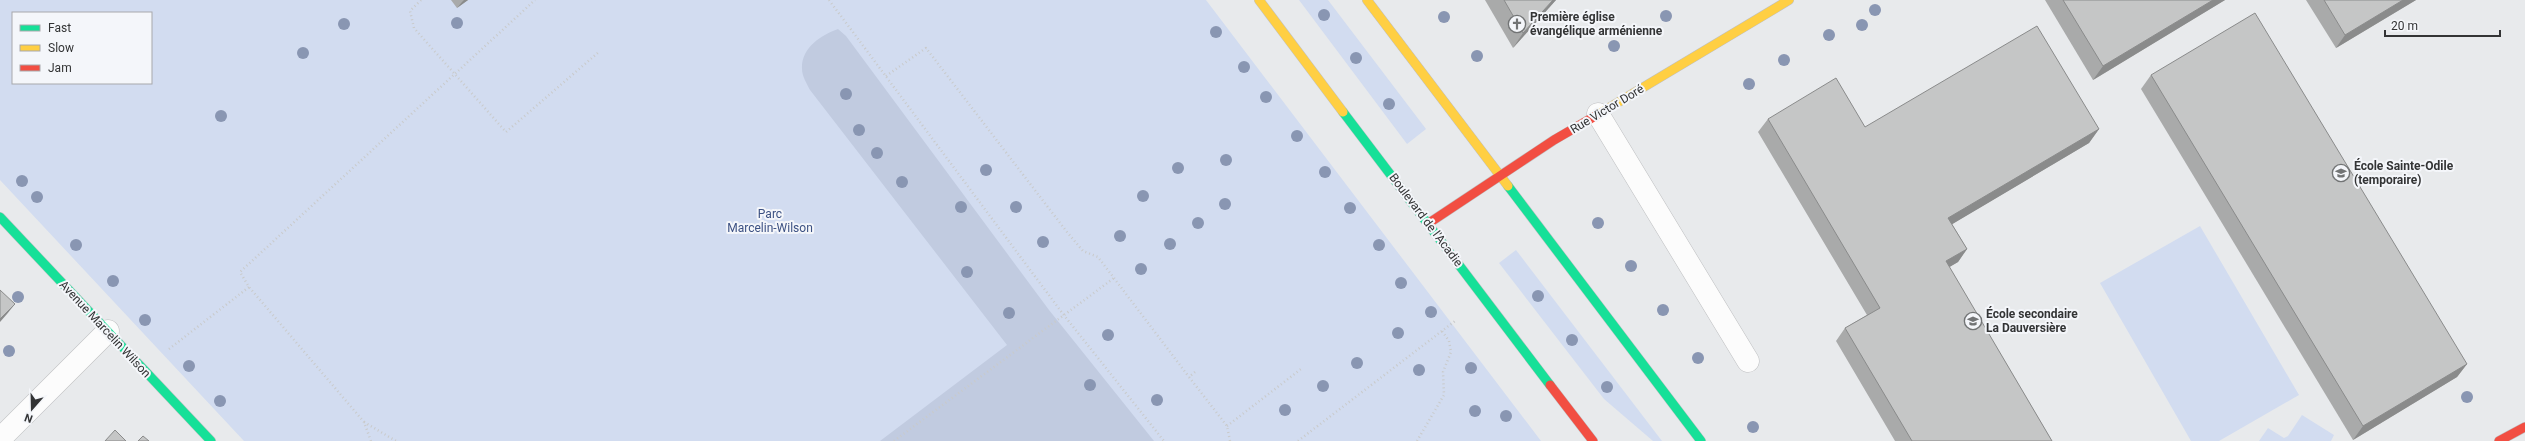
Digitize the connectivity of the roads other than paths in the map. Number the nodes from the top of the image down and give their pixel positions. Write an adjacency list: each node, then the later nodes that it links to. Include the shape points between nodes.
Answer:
1 (1259, 0): 7 (main road, Boulevard de l'Acadie)
2 (1367, 0): 5 (main road)
3 (1789, 0): 4 (main road, Rue Victor Doré)
4 (1598, 114): 5 (main road, Rue Victor Doré); 9 (street)
5 (1498, 176): 7 (main road, Rue Victor Doré); 14 (main road)
6 (0, 217): 8 (main road, Avenue Marcelin Wilson)
7 (1429, 223): 13 (main road, Boulevard de l'Acadie)
8 (108, 332): 11 (street); 12 (main road, Avenue Marcelin Wilson)
9 (1748, 361)
10 (2525, 427): 15 (main road)
11 (0, 439)
12 (210, 441)
13 (1593, 441)
14 (1701, 441)
15 (2499, 441)

